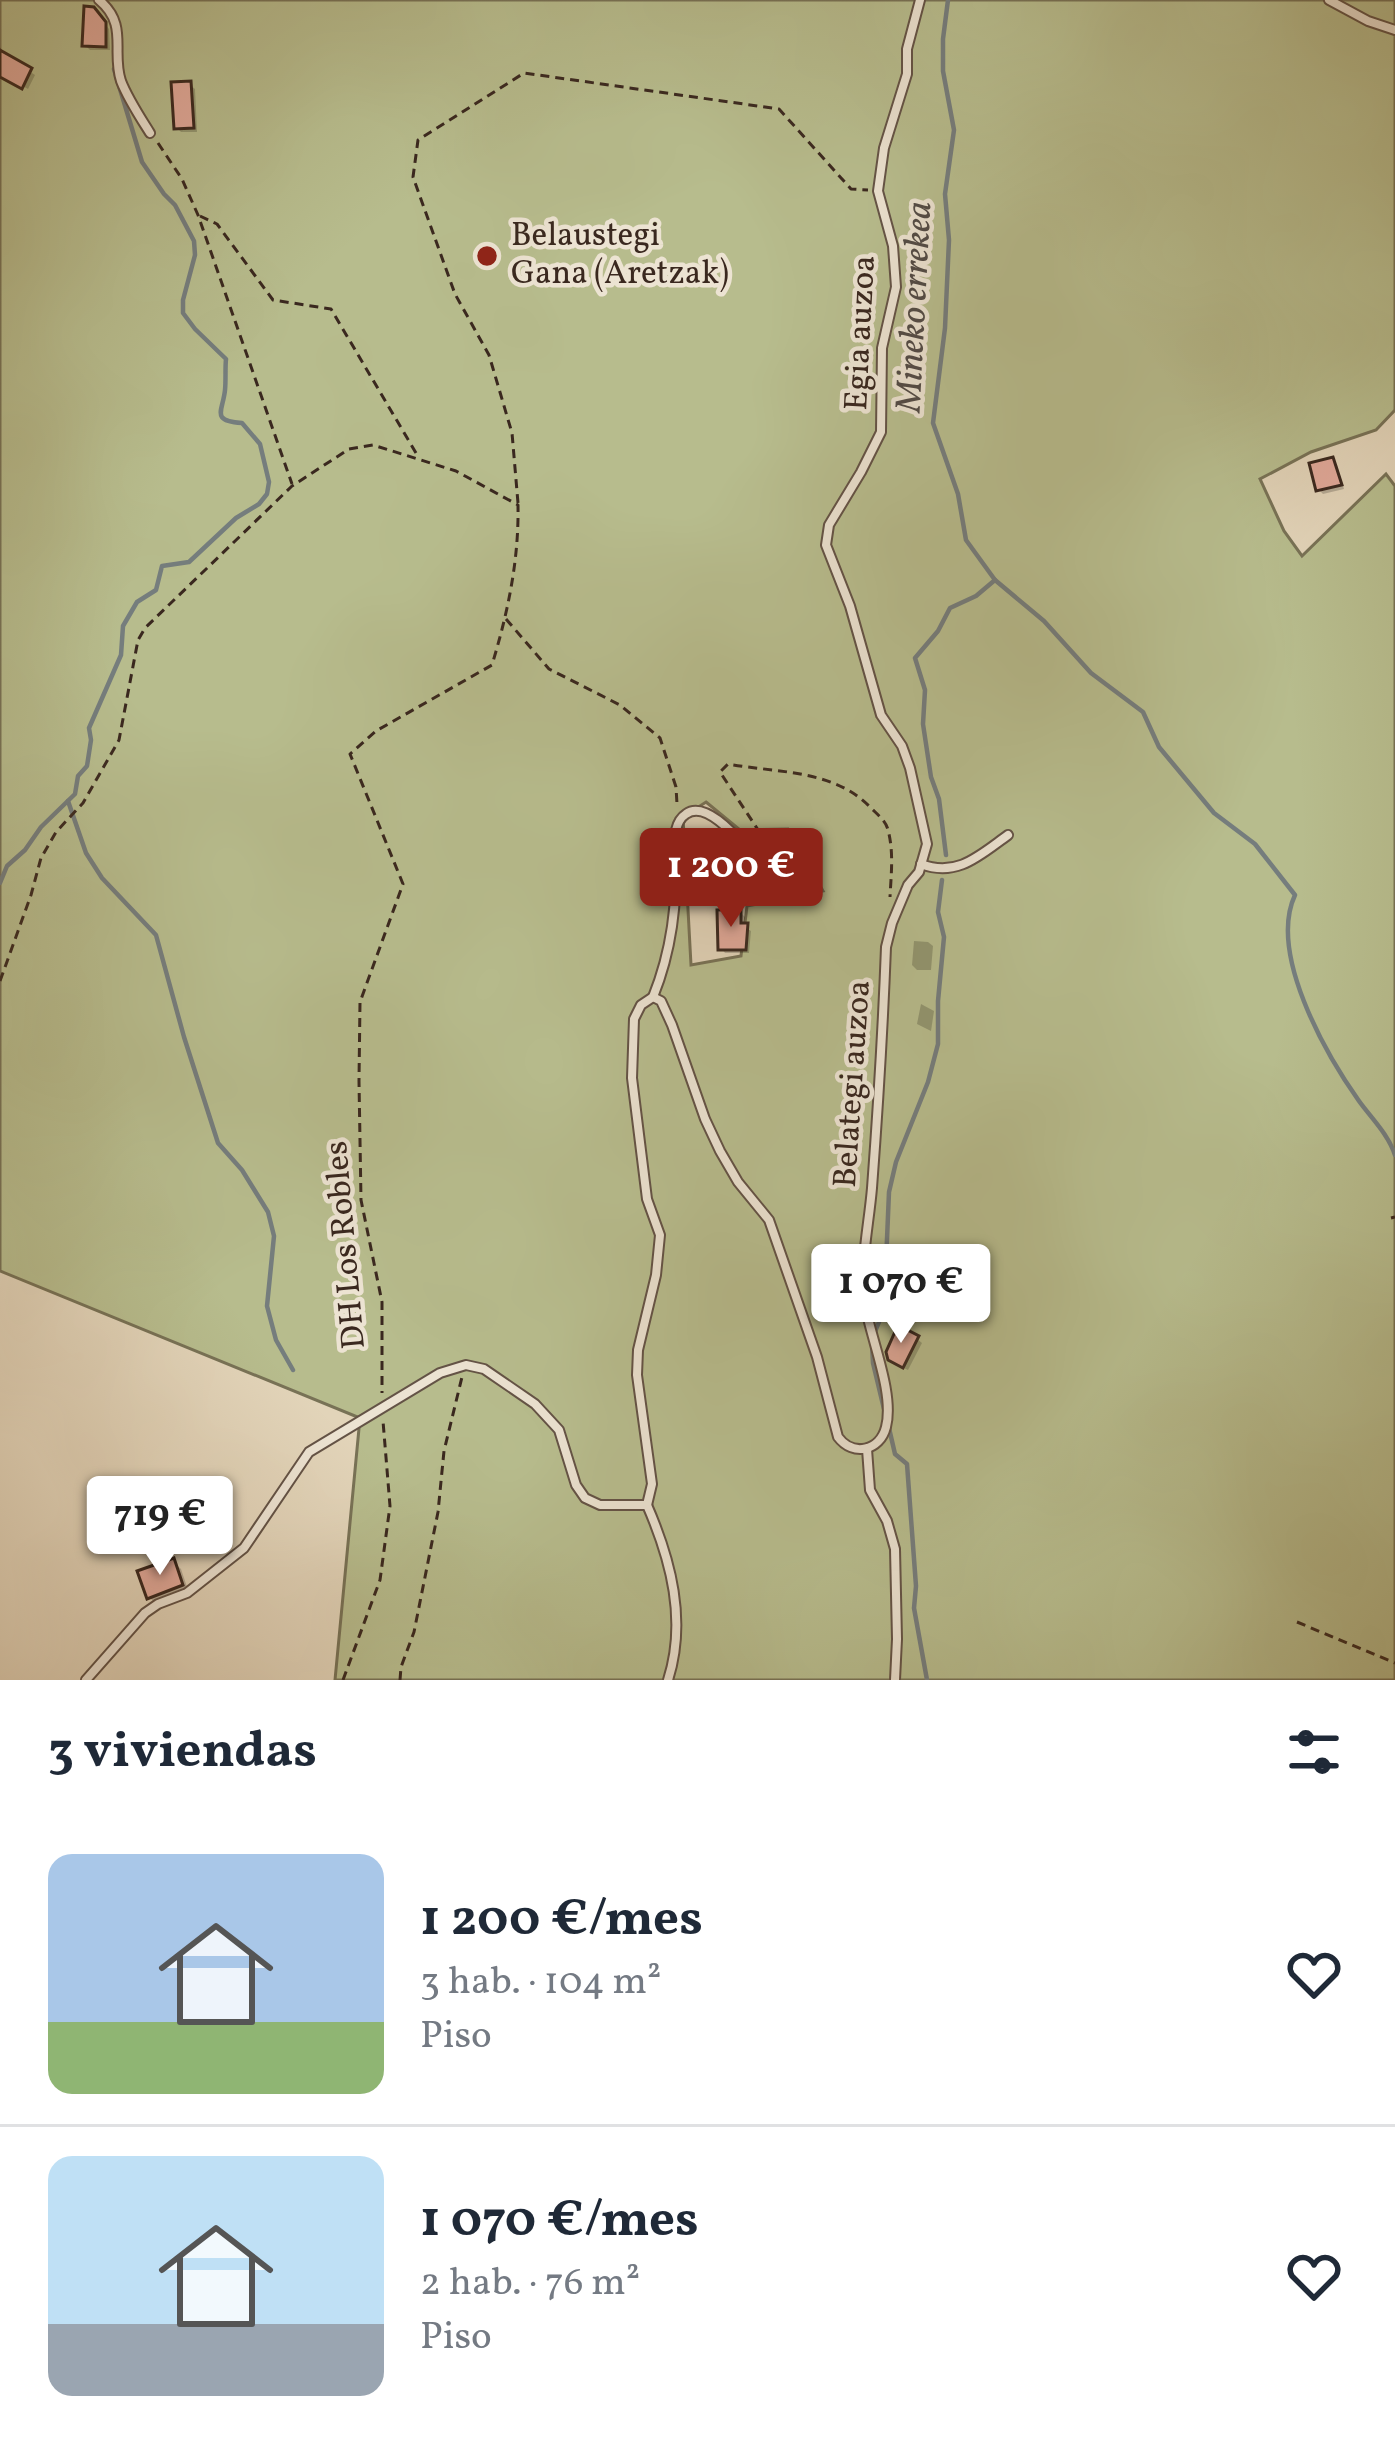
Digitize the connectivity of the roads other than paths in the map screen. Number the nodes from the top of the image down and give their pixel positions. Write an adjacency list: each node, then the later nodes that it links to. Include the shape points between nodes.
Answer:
1 (99, 0): 5 (lane, via 117,24 120,78)
2 (920, 0): 8 (lane, Egia auzoa, via 878,190 896,287 882,348 881,431 826,545 881,715 910,768 927,844)
3 (1329, 0): 4 (lane)
4 (1395, 30)
5 (149, 133)
6 (1008, 835): 8 (lane, via 967,865)
7 (747, 849): 10 (lane, via 698,811 678,824 670,945)
8 (921, 864): 9 (lane, Egia auzoa)
9 (892, 923): 11 (lane, Belategi auzoa, via 864,1299 889,1418 885,1435)
10 (652, 998): 11 (lane, via 672,1025 720,1151 769,1220 838,1437); 12 (lane, via 634,1019 632,1078 647,1198 660,1235 638,1350 652,1484)
11 (867, 1449): 15 (lane, via 870,1490 895,1549)
12 (647, 1505): 13 (lane, via 585,1498 559,1430 535,1405 484,1369 440,1373 309,1452 244,1548 188,1593 145,1613); 14 (lane, via 678,1616)
13 (86, 1680)
14 (668, 1680)
15 (895, 1680)

